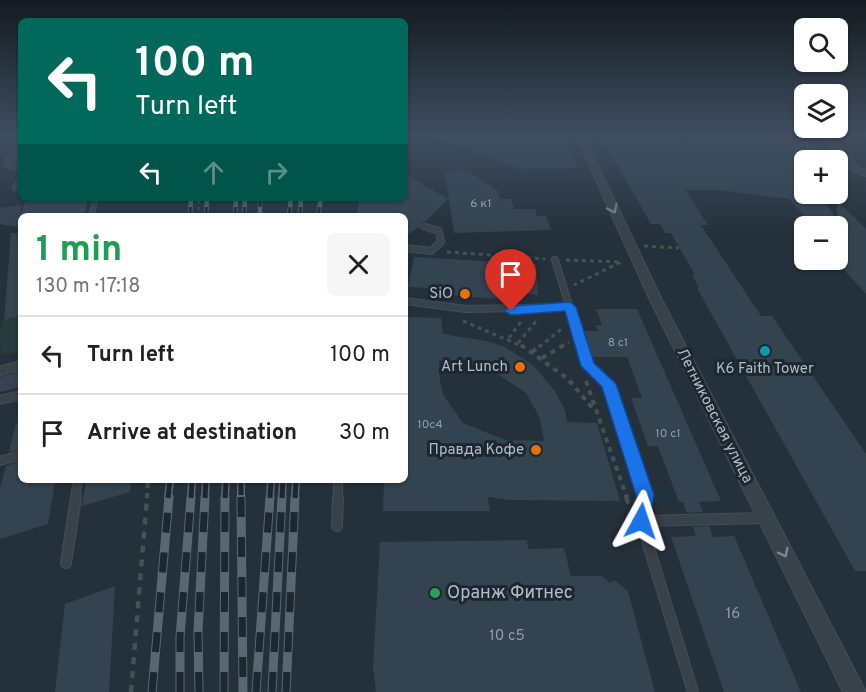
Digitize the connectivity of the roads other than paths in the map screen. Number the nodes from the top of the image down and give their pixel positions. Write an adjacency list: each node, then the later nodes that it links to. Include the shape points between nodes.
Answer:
1 (595, 168): 17 (street, Летниковская улица, one-way to 17)
2 (18, 182): 3 (lane)
3 (15, 188)
4 (422, 226): 5 (lane, via 439,231 441,242 431,251)
5 (408, 248)
6 (555, 260): 8 (lane)
7 (408, 303): 8 (lane, via 491,312)
8 (570, 307): 18 (lane, via 588,366 608,384 645,495)
9 (18, 366): 10 (lane)
10 (0, 371)
11 (18, 396): 12 (lane)
12 (0, 400)
13 (18, 456): 14 (lane)
14 (0, 461)
15 (78, 483): 20 (lane)
16 (338, 483): 19 (lane)
17 (766, 518): 18 (lane); 22 (street, Летниковская улица, one-way to 22)
18 (641, 521): 21 (lane)
19 (337, 526)
20 (66, 562)
21 (693, 692)
22 (855, 692)

